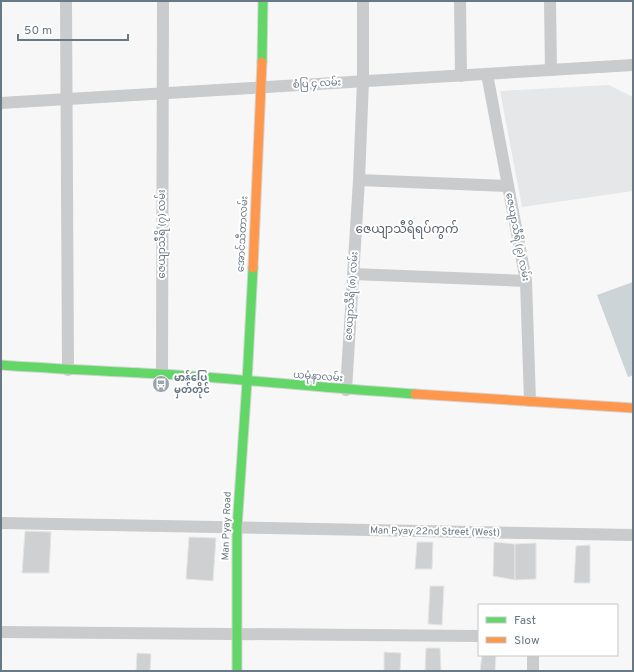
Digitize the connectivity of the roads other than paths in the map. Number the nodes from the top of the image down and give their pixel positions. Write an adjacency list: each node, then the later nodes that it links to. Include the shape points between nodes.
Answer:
1 (66, 1): 14 (street)
2 (163, 1): 13 (street, ဇေယျာသီရိ (၇) လမ်း)
3 (263, 1): 12 (street, အောင်သီတာလမ်း)
4 (363, 1): 11 (street, ဇေယျာသီရိ (၈) လမ်း)
5 (460, 1): 10 (street)
6 (550, 1): 8 (street)
7 (633, 65): 8 (street, စံပြ ၄ လမ်း)
8 (551, 70): 9 (street, စံပြ ၄ လမ်း)
9 (487, 74): 10 (street, စံပြ ၄ လမ်း); 17 (street, ဇေယျာသီရိ (၉) လမ်း)
10 (461, 76): 11 (street, စံပြ ၄ လမ်း)
11 (363, 82): 12 (street, စံပြ ၄ လမ်း); 16 (street, ဇေယျာသီရိ (၈) လမ်း)
12 (262, 87): 13 (street, စံပြ ၄ လမ်း); 23 (street, အောင်သီတာလမ်း)
13 (162, 93): 14 (street, စံပြ ၄ လမ်း); 22 (street, ဇေယျာသီရိ (၇) လမ်း)
14 (67, 99): 15 (street, စံပြ ၄ လမ်း); 21 (street)
15 (1, 103)
16 (360, 180): 17 (street); 18 (street, ဇေယျာသီရိ (၈) လမ်း)
17 (507, 186): 19 (street, ဇေယျာသီရိ (၉) လမ်း)
18 (353, 274): 19 (street); 24 (street, ဇေယျာသီရိ (၈) လမ်း)
19 (526, 281): 25 (street, ဇေယျာသီရိ (၉) လမ်း)
20 (1, 365): 21 (street, ယမုံနာလမ်း)
21 (68, 370): 22 (street, ယမုံနာလမ်း)
22 (162, 374): 23 (street, ယမုံနာလမ်း)
23 (247, 382): 24 (street, ယမုံနာလမ်း); 28 (street, Man Pyay Road)
24 (346, 390): 25 (street, ယမုံနာလမ်း)
25 (530, 401): 26 (street, ယမုံနာလမ်း)
26 (633, 408)
27 (1, 523): 28 (street, Man Pyay 22nd Street (West))
28 (237, 528): 29 (street, Man Pyay 22nd Street (West)); 31 (street, Man Pyay Road)
29 (633, 535)
30 (1, 632): 31 (street)
31 (237, 633): 32 (street); 34 (street, Man Pyay Road)
32 (478, 636)
33 (534, 656): 35 (street)
34 (237, 671)
35 (533, 671)

